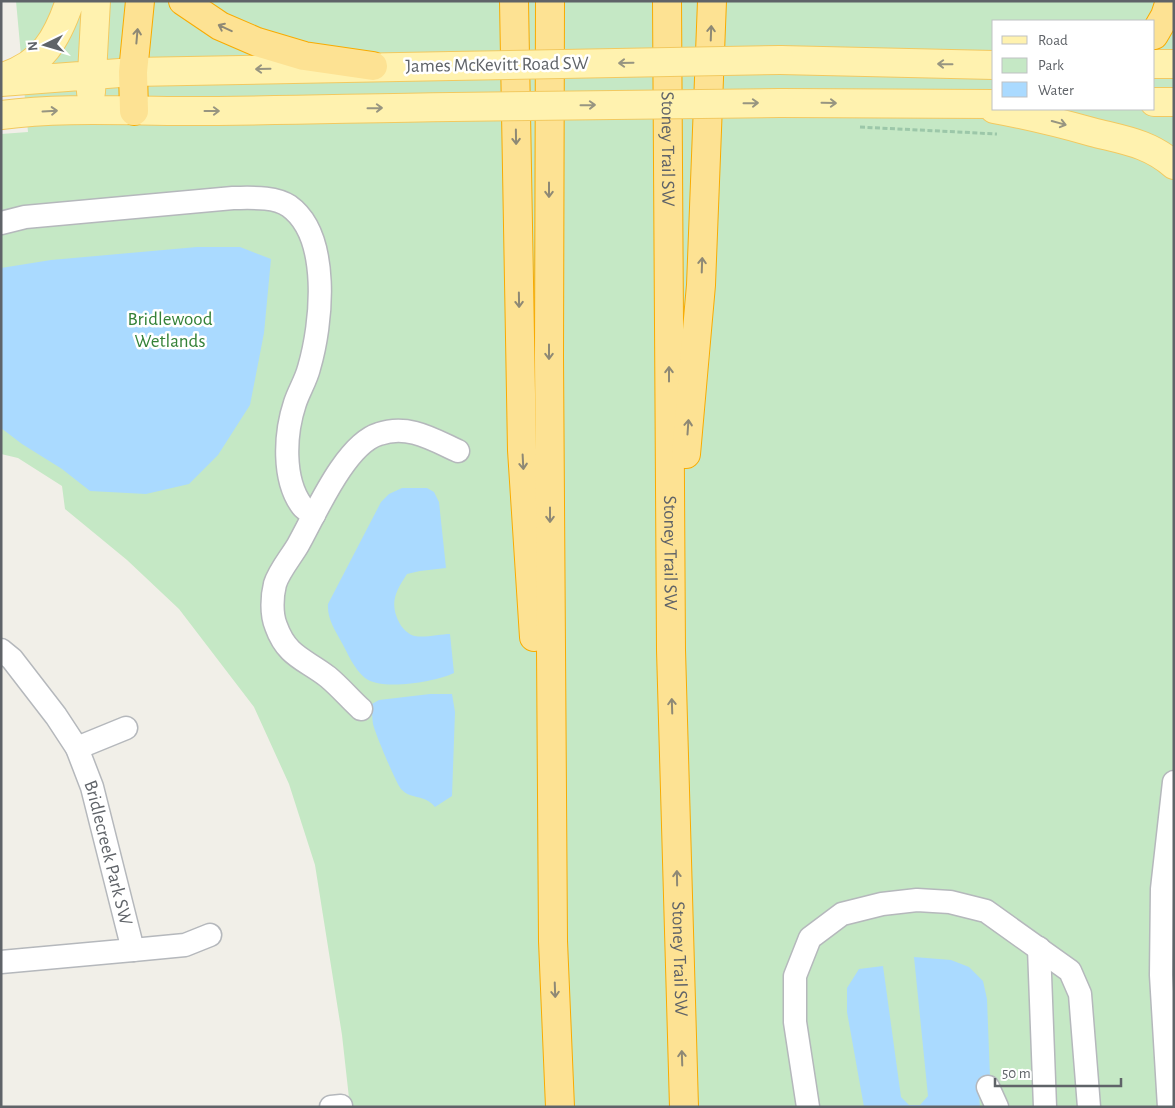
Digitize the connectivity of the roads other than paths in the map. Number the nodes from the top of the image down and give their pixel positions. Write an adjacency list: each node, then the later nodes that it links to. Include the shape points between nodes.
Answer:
1 (70, 1): 17 (main road, via 57,34 40,57 29,66)
2 (96, 1): 16 (main road)
3 (140, 1): 15 (highway, one-way to 3)
4 (183, 1): 14 (highway, one-way to 4, via 304,56 257,42 220,26)
5 (514, 1): 36 (highway, one-way to 36, via 522,450)
6 (550, 1): 36 (highway, one-way to 36)
7 (667, 1): 30 (highway, Stoney Trail SW, one-way to 7)
8 (712, 1): 30 (highway, one-way to 8, via 701,285)
9 (1170, 1): 10 (highway)
10 (1155, 33)
11 (992, 64): 14 (main road, James McKevitt Road SW, one-way to 14, bridge, via 780,60)
12 (1155, 64): 13 (main road)
13 (1174, 64)
14 (373, 66): 15 (main road, James McKevitt Road SW, one-way to 15)
15 (133, 72): 16 (main road, James McKevitt Road SW); 22 (highway)
16 (91, 74): 18 (main road, James McKevitt Road SW); 21 (main road)
17 (1, 77)
18 (1, 82)
19 (1155, 102): 20 (main road)
20 (1174, 102)
21 (90, 109): 22 (main road); 24 (main road, one-way to 21)
22 (134, 111): 23 (main road, one-way to 23, bridge, via 780,103)
23 (991, 112): 25 (main road, one-way to 25, via 1044,119 1138,144 1160,153)
24 (1, 115)
25 (1174, 165)
26 (1, 223): 28 (street, via 25,217 233,198 265,198 288,206 308,226 318,259 317,333 309,368 293,410 286,462 302,507)
27 (458, 451): 28 (street, via 426,436 402,430 378,434 357,448 339,471)
28 (314, 515): 31 (street, via 275,584 275,625 288,649 328,678)
29 (1, 650): 33 (street, Bridlecreek Park SW, via 12,659)
30 (671, 650): 42 (highway, Stoney Trail SW, one-way to 30)
31 (361, 709)
32 (126, 728): 33 (street)
33 (77, 748): 38 (street, Bridlecreek Park SW, via 92,787)
34 (1174, 782): 47 (street, via 1162,890 1161,966)
35 (210, 935): 38 (street, via 185,945)
36 (553, 941): 41 (highway, one-way to 41)
37 (1039, 948): 43 (street, via 986,911 950,902 917,900 842,914 810,938 795,976 795,1022); 45 (street); 46 (street, via 1070,972 1080,994)
38 (133, 950): 39 (street, Bridlecreek Park SW)
39 (1, 962)
40 (988, 1087): 44 (street)
41 (560, 1107)
42 (684, 1107)
43 (808, 1107)
44 (997, 1107)
45 (1045, 1107)
46 (1089, 1107)
47 (1169, 1107)

